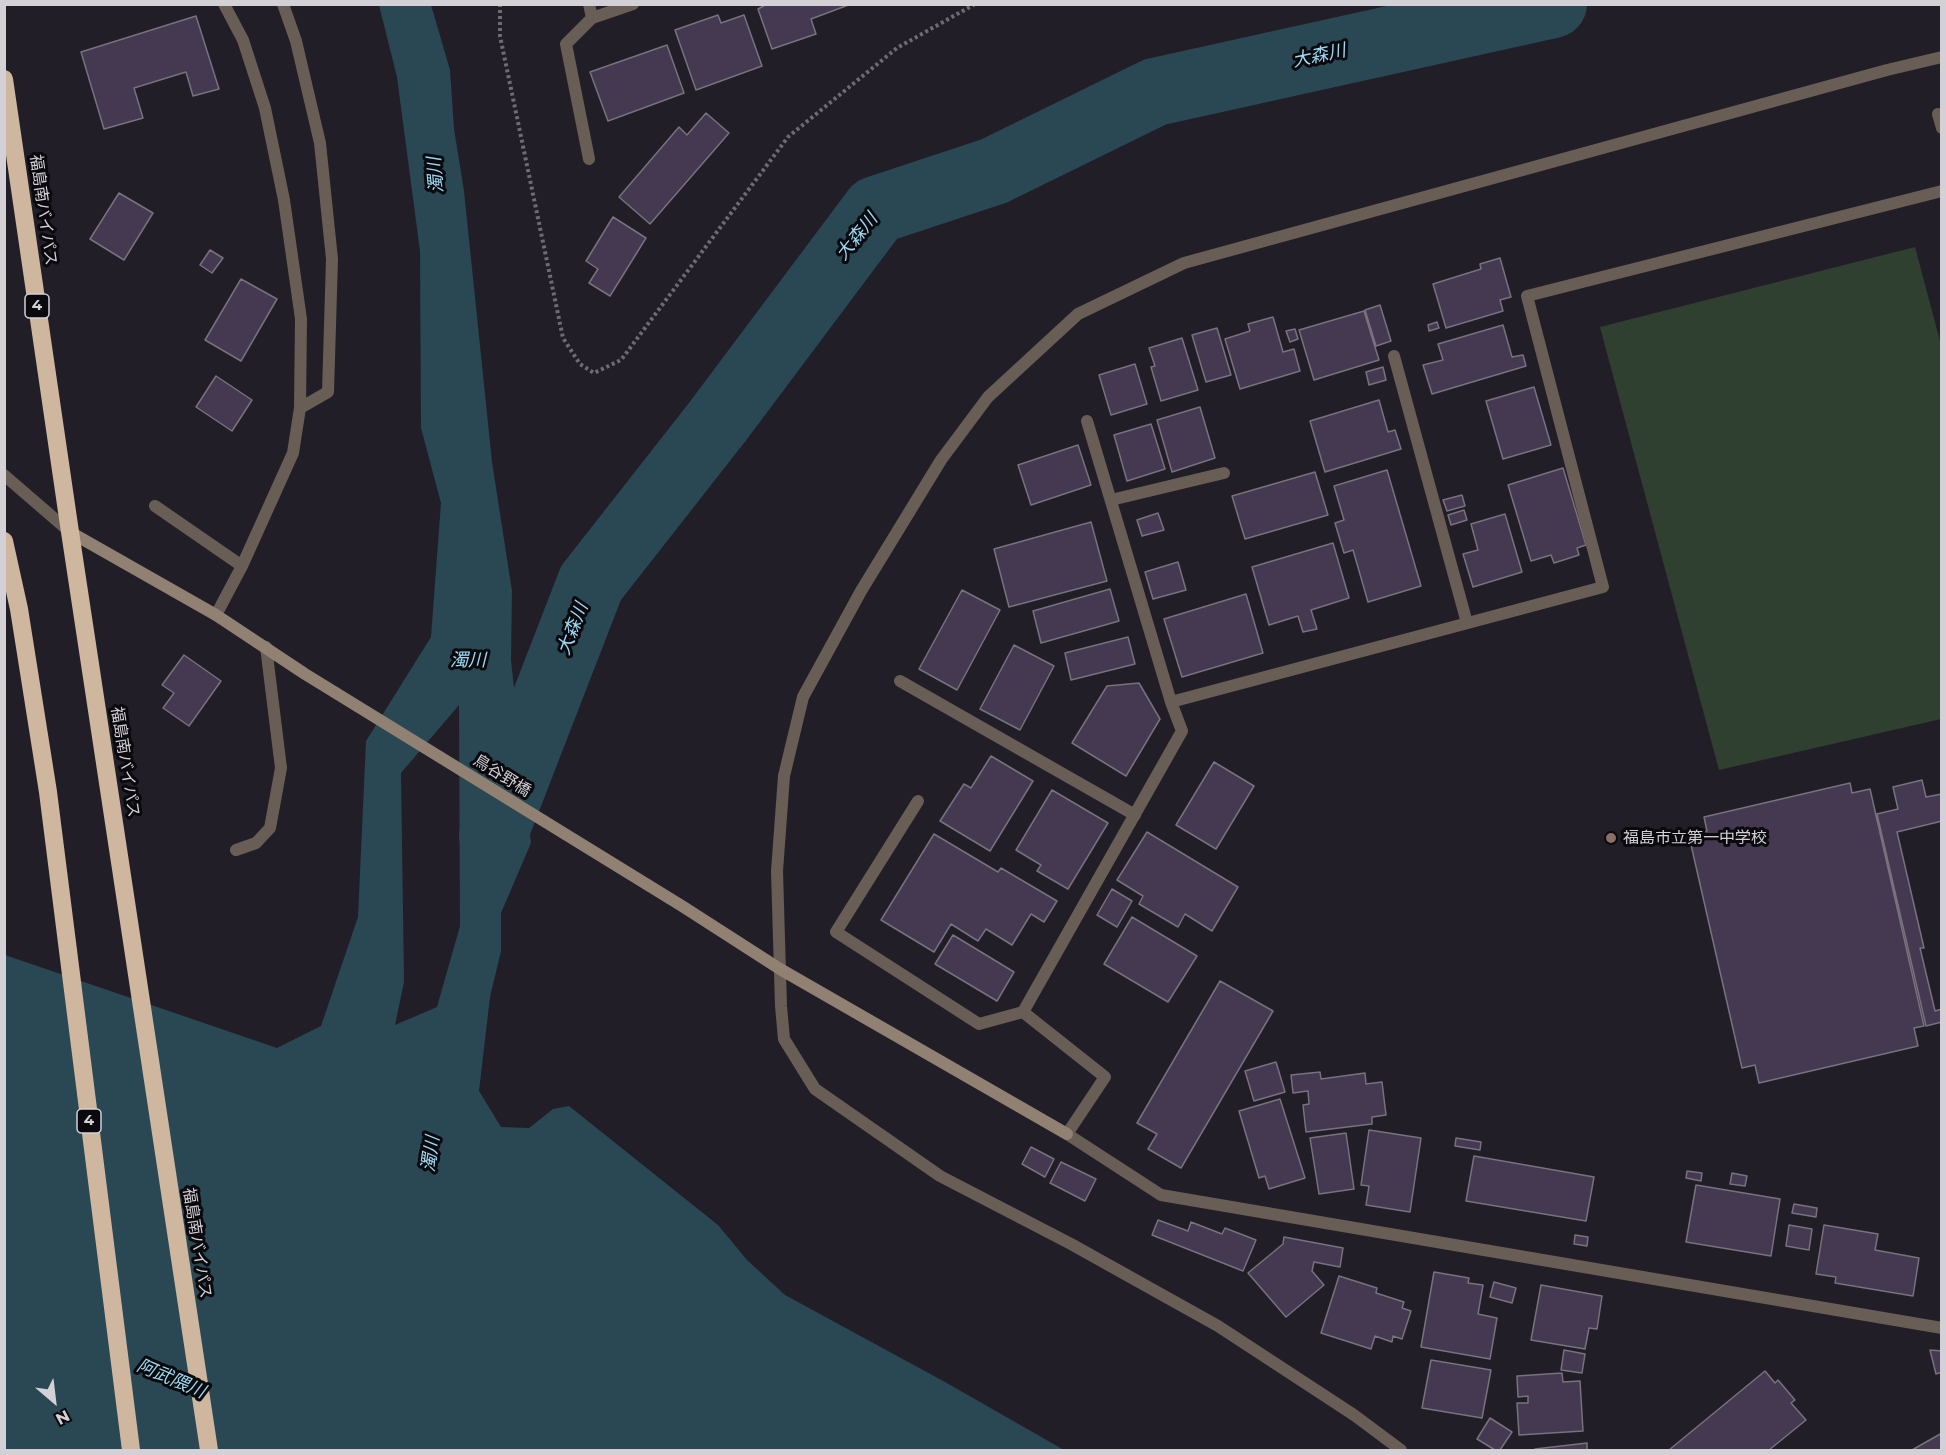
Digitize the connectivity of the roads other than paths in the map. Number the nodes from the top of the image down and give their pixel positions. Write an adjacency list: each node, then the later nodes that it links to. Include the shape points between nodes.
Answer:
1 (224, 4): 13 (street, via 243,40 265,108 284,200 301,319)
2 (283, 4): 13 (street, via 296,41 320,143 332,259 328,392)
3 (589, 4): 5 (street)
4 (633, 4): 5 (street)
5 (592, 18): 10 (street, via 566,44)
6 (1941, 57): 30 (street, via 1184,263 1078,314 988,397 941,459 803,697 784,776 777,871)
7 (4, 80): 19 (highway, 福島南バイパス / 4)
8 (1938, 114): 9 (street)
9 (1941, 128)
10 (589, 159)
11 (1941, 190): 23 (street, via 1527,296 1603,587)
12 (1394, 356): 23 (street)
13 (300, 408): 21 (street, via 293,453)
14 (1088, 422): 17 (street)
15 (1224, 473): 17 (street)
16 (4, 475): 19 (street)
17 (1111, 500): 26 (street)
18 (155, 506): 21 (street)
19 (70, 532): 22 (street, 鳥谷野橋); 35 (highway, 福島南バイパス / 4)
20 (4, 541): 34 (highway, 4, via 19,609 48,792)
21 (242, 566): 22 (street)
22 (216, 615): 24 (street, 鳥谷野橋)
23 (1467, 623): 26 (street)
24 (266, 647): 29 (street, via 281,768 270,828 256,843); 30 (street, 鳥谷野橋)
25 (900, 681): 28 (street)
26 (1171, 702): 28 (street, via 1182,731)
27 (918, 801): 31 (street, via 836,932 979,1024)
28 (1135, 815): 31 (street)
29 (236, 849)
30 (780, 969): 32 (street, 鳥谷野橋); 36 (street, via 784,1040 815,1089 940,1176 1218,1326)
31 (1023, 1012): 32 (street, via 1105,1077)
32 (1067, 1134): 33 (street, via 1161,1195)
33 (1941, 1328)
34 (130, 1450)
35 (209, 1450)
36 (1401, 1450)

